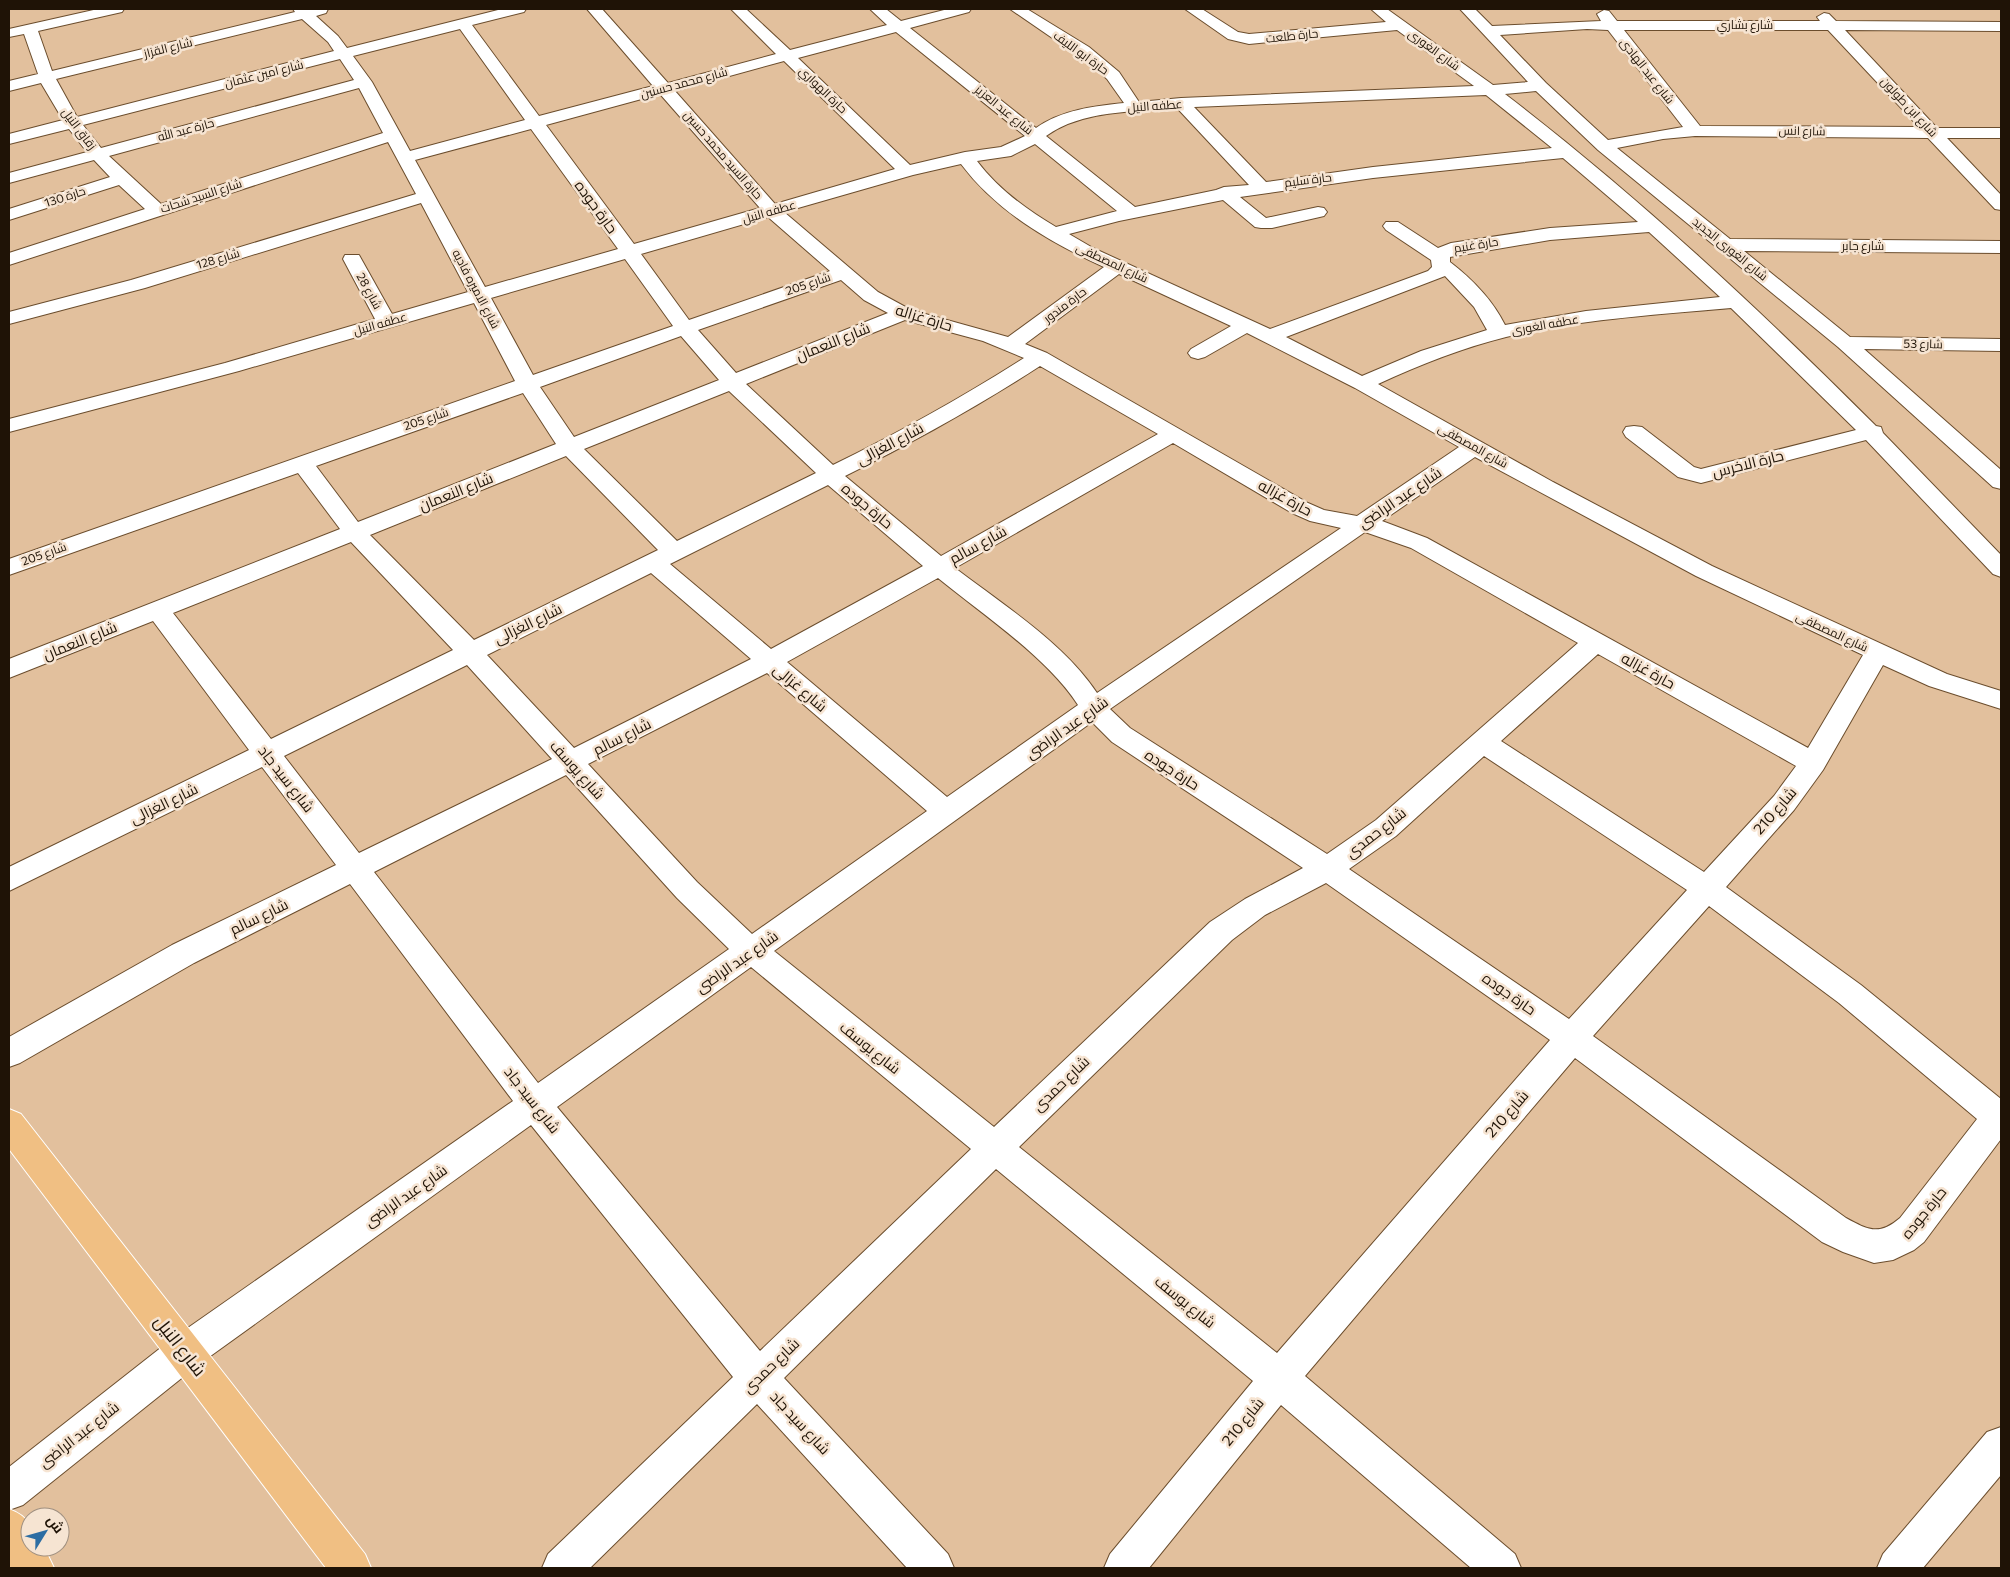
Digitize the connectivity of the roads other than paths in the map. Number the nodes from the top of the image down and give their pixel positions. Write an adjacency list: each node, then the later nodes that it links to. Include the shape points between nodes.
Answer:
1 (113, 9): 22 (street)
2 (327, 9): 15 (street, شارع القزاز)
3 (519, 9): 16 (street, شارع امين عثمان)
4 (594, 9): 32 (street, حارة السيد محمد حسين)
5 (738, 9): 27 (street, حارة الهواري)
6 (877, 9): 19 (street, شارع عبد العزيز)
7 (964, 9): 19 (street, شارع محمد حسنين)
8 (1017, 9): 35 (street, حارة ابو الليف, via 1102,65 1128,92)
9 (1192, 9): 17 (street, حارة طلعت, via 1233,36 1249,39)
10 (1378, 9): 17 (street, شارع الغورى)
11 (1467, 9): 23 (street, شارع الغورى الجديد)
12 (1600, 9): 18 (street, شارع عبد الهادى)
13 (1816, 9): 20 (street, شارع ابن طولون)
14 (1964, 9): 21 (street)
15 (303, 11): 26 (street, شارع الاميره فاديه); 28 (street, شارع القزاز)
16 (463, 23): 26 (street, شارع امين عثمان); 36 (street, حارة جوده)
17 (1400, 25): 33 (street, شارع الغورى)
18 (1611, 25): 20 (street, شارع بشاري); 23 (street, شارع بشاري); 38 (street, شارع عبد الهادى)
19 (898, 26): 27 (street, شارع محمد حسنين); 42 (street, شارع عبد العزيز)
20 (1832, 26): 21 (street, شارع بشاري); 39 (street, شارع ابن طولون)
21 (1981, 26): 24 (street)
22 (30, 28): 25 (street); 28 (street, زقاق النيل)
23 (1488, 31): 31 (street, شارع الغورى الجديد)
24 (1998, 32)
25 (9, 33)
26 (345, 53): 29 (street, شارع الاميره فاديه); 37 (street, شارع امين عثمان)
27 (787, 56): 32 (street, شارع محمد حسنين); 49 (street, حارة الهواري)
28 (45, 78): 30 (street, شارع القزاز); 37 (street, زقاق النيل)
29 (364, 82): 41 (street, شارع الاميره فاديه); 46 (street, حارة عبد الله)
30 (9, 86)
31 (1540, 86): 33 (street, عطفه النيل); 44 (street, شارع الغورى الجديد)
32 (664, 88): 36 (street, شارع محمد حسنين); 59 (street, حارة السيد محمد حسين)
33 (1491, 90): 34 (street, عطفه النيل); 45 (street)
34 (1181, 103): 35 (street, عطفه النيل); 52 (street)
35 (1134, 107): 42 (street, عطفه النيل, via 1066,118)
36 (534, 122): 47 (street, شارع محمد حسنين); 68 (street, حارة جوده)
37 (72, 123): 43 (street, شارع امين عثمان); 46 (street, زقاق النيل)
38 (1695, 131): 39 (street, شارع انس); 44 (street, شارع انس)
39 (1933, 133): 40 (street, شارع انس); 57 (street, شارع ابن طولون)
40 (2001, 133)
41 (393, 135): 47 (street, شارع الاميره فاديه); 58 (street, شارع السيد شحات)
42 (1035, 136): 48 (street, عطفه النيل, via 1012,150); 60 (street, شارع عبد العزيز)
43 (9, 139)
44 (1604, 146): 54 (street, شارع الغورى الجديد)
45 (1567, 152): 52 (street, حارة سليم); 56 (street)
46 (98, 154): 50 (street, حارة عبد الله); 51 (street, زقاق النيل)
47 (404, 157): 55 (street, شارع الاميره فاديه)
48 (965, 157): 49 (street, عطفه النيل); 65 (street, شارع المصطفى, via 1000,196)
49 (907, 171): 59 (street, عطفه النيل)
50 (9, 178)
51 (121, 179): 58 (street, زقاق النيل); 62 (street, حارة 130)
52 (1260, 186): 53 (street, حارة سليم)
53 (1224, 192): 60 (street, حارة سليم); 61 (street, via 1256,221 1266,224 1295,224)
54 (1662, 194): 56 (street); 66 (street, شارع الغورى الجديد)
55 (426, 196): 74 (street, شارع الاميره فاديه); 77 (street, شارع 128, via 138,284)
56 (1622, 199): 64 (street)
57 (2001, 205)
58 (157, 210): 69 (street, شارع السيد شحات)
59 (772, 211): 68 (street, عطفه النيل); 73 (street, حارة غزاله)
60 (1130, 212): 65 (street, حارة سليم)
61 (1318, 212)
62 (9, 215)
63 (1392, 226): 71 (street)
64 (1654, 226): 71 (street, حارة غنيم, via 1451,249 1440,254); 75 (street)
65 (1053, 233): 72 (street, شارع المصطفى)
66 (1725, 245): 67 (street, شارع جابر); 83 (street, شارع الغورى الجديد)
67 (2001, 247)
68 (630, 252): 74 (street, عطفه النيل); 80 (street, حارة جوده)
69 (9, 259)
70 (352, 259): 78 (street, شارع 28)
71 (1441, 261): 81 (street, via 1483,304); 82 (street, حارة غنيم, via 1440,272 1435,275)
72 (1117, 267): 79 (street, شارع المصطفى); 84 (street, حارة مندور)
73 (844, 272): 76 (street, حارة غزاله, via 871,296); 80 (street, شارع 205)
74 (479, 295): 78 (street, عطفه النيل); 89 (street, شارع الاميره فاديه)
75 (1738, 301): 81 (street, عطفه الغورى, via 1567,320); 93 (street)
76 (904, 314): 84 (street, حارة غزاله); 88 (street, شارع النعمان)
77 (9, 318)
78 (386, 322): 91 (street, عطفه النيل, via 160,388)
79 (1246, 325): 82 (street, شارع المصطفى); 86 (street)
80 (685, 328): 88 (street, حارة جوده); 89 (street, شارع 205)
81 (1498, 333): 90 (street, عطفه الغورى, via 1427,355)
82 (1269, 336): 90 (street, شارع المصطفى)
83 (1845, 343): 85 (street, شارع 53); 99 (street, شارع الغورى الجديد)
84 (1012, 344): 87 (street, حارة غزاله)
85 (2001, 345)
86 (1198, 353)
87 (1040, 357): 94 (street, حارة غزاله); 98 (street, شارع الغزالى, via 934,421)
88 (732, 382): 95 (street, شارع النعمان); 98 (street, حارة جوده)
89 (527, 383): 95 (street, شارع الاميره فاديه); 97 (street, شارع 205)
90 (1362, 384): 96 (street, شارع المصطفى)
91 (9, 426)
92 (1634, 432): 93 (street, حارة الاخرس, via 1686,472 1701,476)
93 (1872, 432): 105 (street)
94 (1174, 434): 100 (street, حارة غزاله, via 1300,508 1318,516); 104 (street, شارع سالم)
95 (569, 447): 101 (street, شارع النعمان); 102 (street, شارع الاميره فاديه)
96 (1474, 447): 100 (street, شارع عبد الراضى); 109 (street, شارع المصطفى, via 1663,549)
97 (302, 463): 101 (street, شارع يوسف); 103 (street, شارع 205)
98 (830, 474): 102 (street, شارع الغزالى); 104 (street, حارة جوده)
99 (2000, 479)
100 (1362, 524): 107 (street, حارة غزاله, via 1419,543); 113 (street, شارع عبد الراضى)
101 (354, 532): 106 (street, شارع النعمان); 108 (street, شارع يوسف)
102 (663, 557): 108 (street, شارع الغزالى); 110 (street, شارع غزالى)
103 (9, 567)
104 (939, 567): 110 (street, شارع سالم); 113 (street, حارة جوده, via 1044,651 1080,688)
105 (2001, 569)
106 (157, 610): 111 (street, شارع النعمان); 115 (street, شارع سيد جاد)
107 (1595, 642): 114 (street, شارع حمدى); 117 (street, حارة غزاله)
108 (471, 652): 115 (street, شارع الغزالى); 116 (street, شارع يوسف)
109 (1877, 653): 112 (street, شارع المصطفى, via 1938,680); 117 (street, شارع 210)
110 (769, 662): 116 (street, شارع سالم); 118 (street, شارع غزالى)
111 (9, 669)
112 (2001, 700)
113 (1093, 708): 118 (street, شارع عبد الراضى); 120 (street, حارة جوده, via 1137,747)
114 (1482, 742): 120 (street, شارع حمدى, via 1386,828); 122 (street, via 1630,835)
115 (266, 753): 119 (street, شارع سيد جاد); 121 (street, شارع الغزالى)
116 (570, 762): 119 (street, شارع سالم); 123 (street, شارع يوسف, via 687,890)
117 (1813, 763): 122 (street, شارع 210, via 1784,803)
118 (947, 813): 123 (street, شارع عبد الراضى)
119 (355, 869): 125 (street, شارع سالم, via 183,954); 126 (street, شارع سيد جاد)
120 (1327, 869): 124 (street, حارة جوده); 129 (street, شارع حمدى, via 1255,907 1221,931)
121 (9, 880)
122 (1707, 888): 124 (street, شارع 210); 127 (street, via 1883,1020)
123 (752, 952): 126 (street, شارع عبد الراضى); 129 (street, شارع يوسف)
124 (1572, 1038): 127 (street, حارة جوده, via 1834,1230 1857,1243 1880,1247 1900,1242); 132 (street, شارع 210)
125 (9, 1053)
126 (535, 1105): 130 (street, شارع عبد الراضى); 131 (street, شارع سيد جاد)
127 (2000, 1116)
128 (9, 1124): 130 (main road, شارع النيل)
129 (995, 1148): 131 (street, شارع حمدى); 132 (street, شارع يوسف)
130 (185, 1352): 134 (street, شارع عبد الراضى); 135 (main road, شارع النيل)
131 (758, 1378): 136 (street, شارع حمدى); 137 (street, شارع سيد جاد)
132 (1278, 1378): 138 (street, شارع 210); 139 (street, شارع يوسف)
133 (2001, 1446): 140 (street)
134 (9, 1491)
135 (352, 1568)
136 (562, 1568)
137 (934, 1568)
138 (1124, 1568)
139 (1501, 1568)
140 (1897, 1568)

